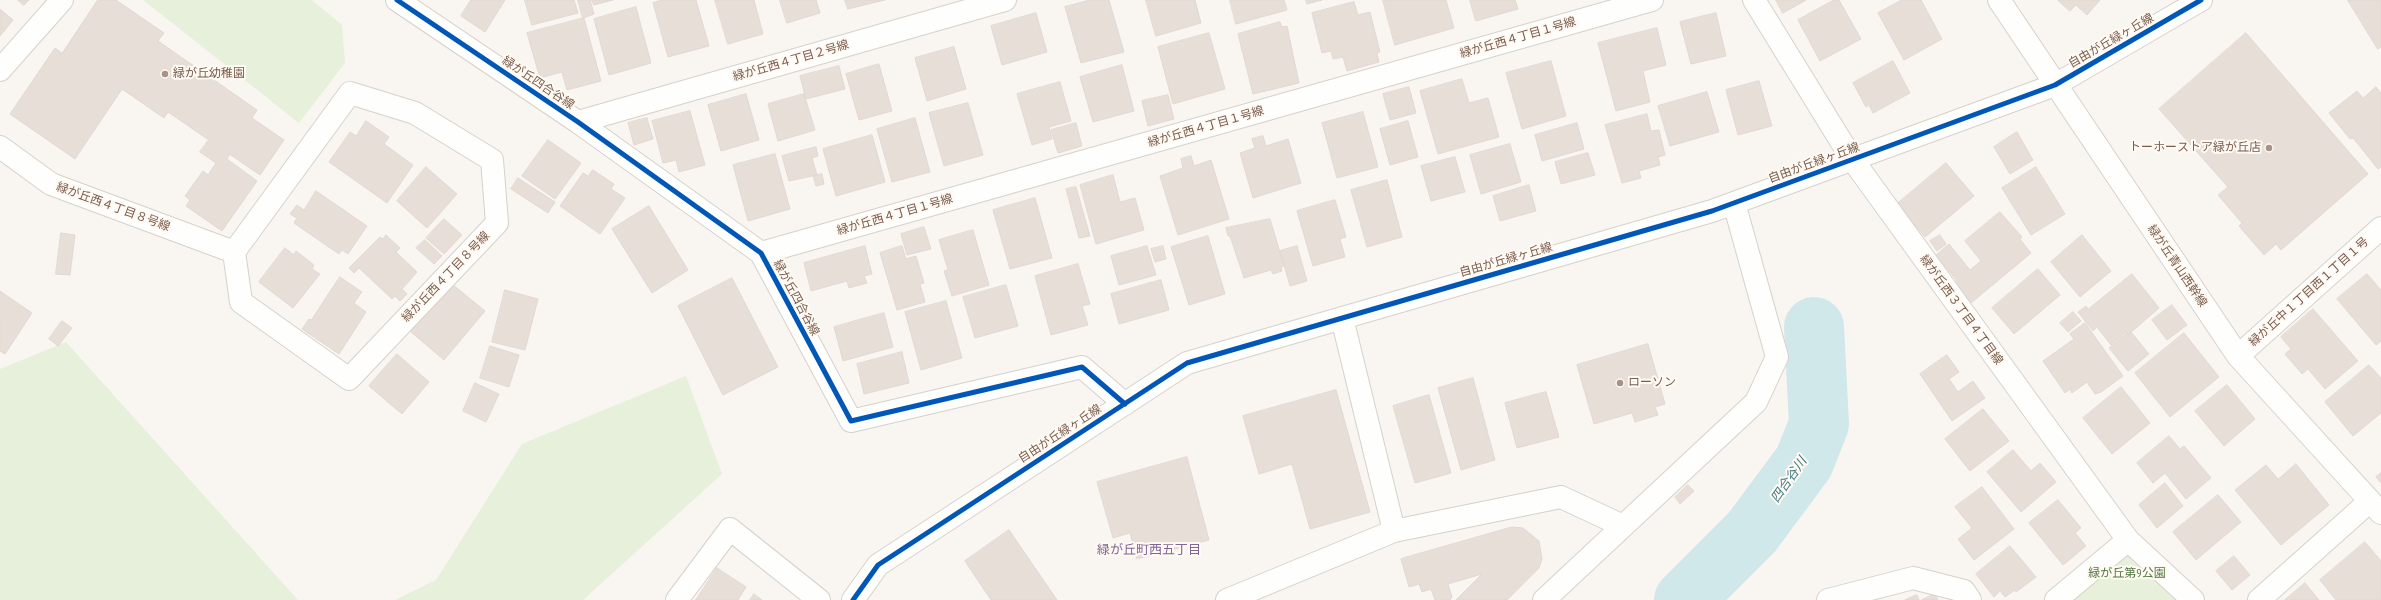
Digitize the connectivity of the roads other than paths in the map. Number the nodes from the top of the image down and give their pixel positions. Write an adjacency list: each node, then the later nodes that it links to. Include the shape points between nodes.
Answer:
1 (62, 0): 9 (street)
2 (397, 0): 11 (street, 緑が丘四合谷線)
3 (1004, 0): 8 (street, 緑が丘西４丁目２号線)
4 (1652, 0): 17 (street, 緑が丘西４丁目１号線)
5 (1754, 0): 13 (street, 緑が丘西３丁目４丁目線)
6 (1999, 0): 10 (street, 緑が丘青山西幹線)
7 (2201, 0): 10 (street, 自由が丘緑ヶ丘線)
8 (943, 8): 11 (street, 緑が丘西４丁目２号線)
9 (0, 70)
10 (2055, 84): 13 (street, 自由が丘緑ヶ丘線); 19 (street, 緑が丘青山西幹線)
11 (578, 122): 17 (street, 緑が丘四合谷線)
12 (0, 147): 16 (street, 緑が丘西４丁目８号線, via 51,184)
13 (1852, 159): 14 (street, 自由が丘緑ヶ丘線); 24 (street, 緑が丘西３丁目４丁目線)
14 (1734, 203): 18 (street, 自由が丘緑ヶ丘線); 22 (street, via 1777,357 1756,402)
15 (2381, 228): 19 (street, 緑が丘中１丁目西１丁目１号)
16 (234, 252): 16 (street, 緑が丘西４丁目８号線, via 240,302 349,380 497,223 492,160 415,113 350,93)
17 (761, 254): 20 (street, 緑が丘四合谷線, via 851,421 1082,367)
18 (1342, 318): 20 (street, 自由が丘緑ヶ丘線, via 1187,363); 23 (street)
19 (2238, 356): 21 (street, 緑が丘青山西幹線)
20 (1125, 404): 27 (street, 自由が丘緑ヶ丘線, via 878,565)
21 (2375, 507): 34 (street)
22 (1623, 526): 23 (street, via 1561,497); 29 (street)
23 (1394, 530): 28 (street)
24 (2128, 540): 32 (street); 33 (street, 緑が丘西３丁目４丁目線)
25 (677, 600): 26 (street, via 730,529)
26 (819, 600)
27 (853, 600)
28 (1227, 600)
29 (1544, 600)
30 (1828, 600): 31 (street, via 1913,578 1964,591)
31 (1970, 600)
32 (2056, 600)
33 (2194, 600)
34 (2259, 600)

